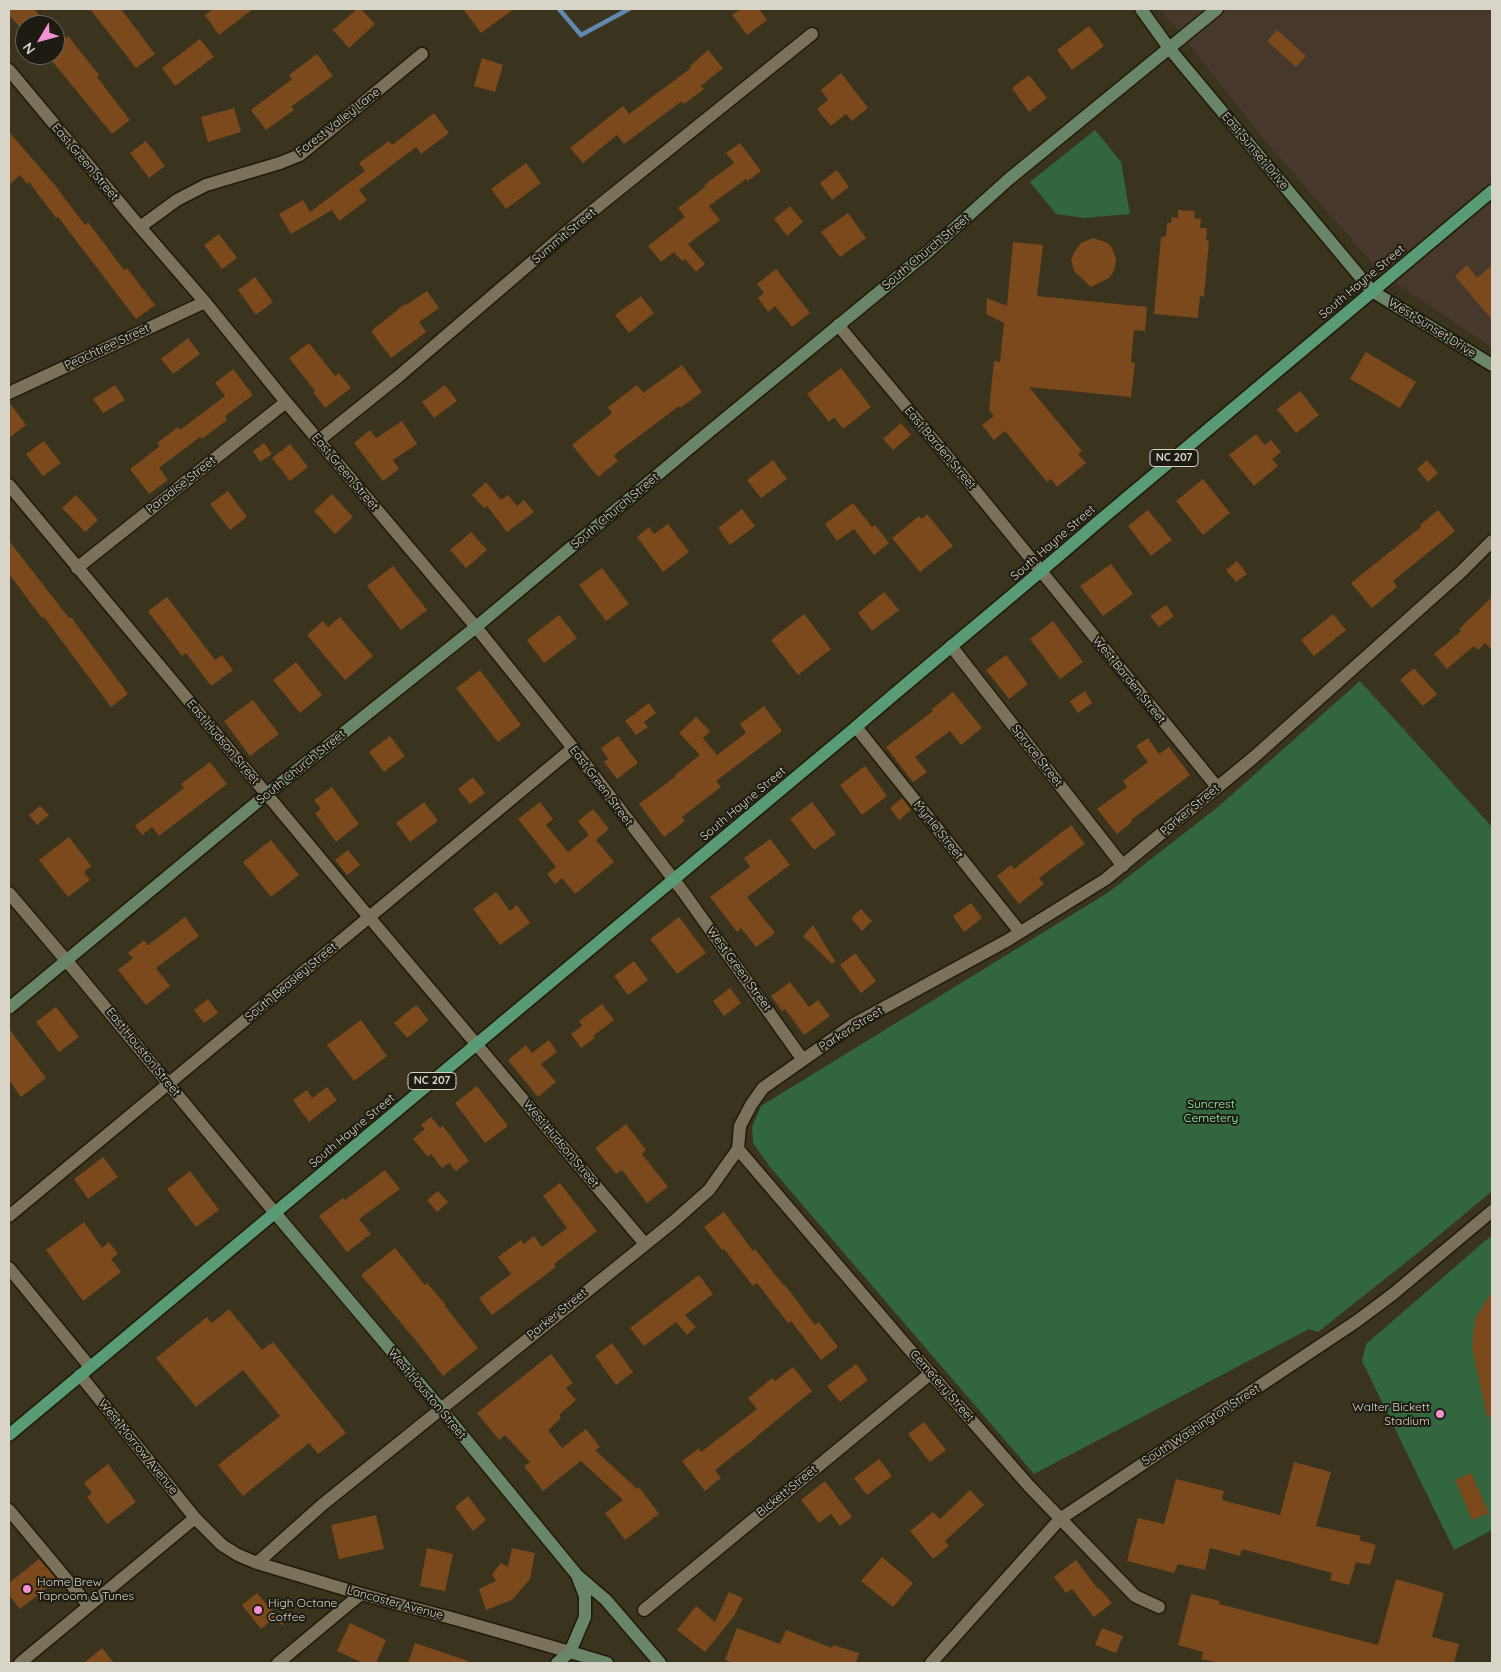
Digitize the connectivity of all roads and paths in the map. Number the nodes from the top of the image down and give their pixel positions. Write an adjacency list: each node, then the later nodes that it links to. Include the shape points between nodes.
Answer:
1 (1141, 9): 4 (street, East Sunset Drive)
2 (1217, 9): 4 (street, South Church Street)
3 (812, 34): 15 (street, Summit Street, via 575,226 400,376)
4 (1169, 48): 9 (street, East Sunset Drive); 11 (street, South Church Street)
5 (422, 54): 8 (street, Forest Valley Lane, via 300,154 206,185 177,200)
6 (9, 70): 8 (street, East Green Street)
7 (1492, 191): 9 (main road, South Hayne Street / NC 207)
8 (140, 227): 10 (street, East Green Street)
9 (1372, 291): 12 (street, West Sunset Drive); 19 (main road, South Hayne Street / NC 207)
10 (205, 302): 13 (street, Peachtree Street); 14 (street, East Green Street)
11 (838, 325): 19 (street, East Barden Street); 20 (street, South Church Street)
12 (1492, 365)
13 (9, 393)
14 (286, 402): 15 (street, East Green Street); 18 (street, Paradise Street)
15 (318, 440): 20 (street, East Green Street)
16 (9, 485): 18 (street, East Hudson Street)
17 (1492, 541): 24 (street, Parker Street, via 1261,751)
18 (77, 568): 25 (street, East Hudson Street)
19 (1041, 572): 21 (main road, South Hayne Street / NC 207); 24 (street, West Barden Street)
20 (476, 627): 23 (street, East Green Street); 25 (street, South Church Street)
21 (951, 646): 22 (main road, South Hayne Street / NC 207); 26 (street, Spruce Street)
22 (856, 727): 27 (main road, South Hayne Street / NC 207); 30 (street, Myrtle Street)
23 (573, 748): 27 (street, East Green Street); 29 (street, South Beasley Street)
24 (1217, 787): 26 (street, Parker Street)
25 (268, 794): 29 (street, East Hudson Street); 31 (street, South Church Street)
26 (1123, 866): 30 (street, Parker Street)
27 (674, 880): 33 (main road, South Hayne Street / NC 207); 34 (street, West Green Street)
28 (9, 893): 31 (street, East Houston Street)
29 (369, 917): 33 (street, East Hudson Street); 35 (street, South Beasley Street)
30 (1020, 932): 34 (street, Parker Street, via 854,1024)
31 (66, 960): 32 (street, South Church Street); 35 (street, East Houston Street)
32 (9, 1008)
33 (477, 1044): 38 (main road, South Hayne Street / NC 207); 40 (street, West Hudson Street)
34 (804, 1060): 36 (street, Parker Street, via 763,1088 740,1126)
35 (169, 1084): 38 (street, East Houston Street); 39 (street, South Beasley Street)
36 (738, 1149): 40 (street, Parker Street, via 709,1190); 43 (street, Cemetery Street)
37 (1492, 1211): 49 (street, South Washington Street, via 1357,1321)
38 (275, 1213): 42 (main road, South Hayne Street / NC 207); 45 (street, West Houston Street)
39 (9, 1216)
40 (645, 1244): 45 (street, Parker Street)
41 (9, 1268): 42 (street)
42 (90, 1366): 44 (main road, South Hayne Street / NC 207)
43 (931, 1373): 49 (street, Cemetery Street); 55 (street, Bickett Street)
44 (80, 1376): 46 (main road, South Hayne Street / NC 207); 48 (street, West Morrow Avenue)
45 (440, 1408): 50 (street, Parker Street, via 322,1504); 51 (street, West Houston Street)
46 (9, 1435)
47 (9, 1510): 53 (street)
48 (196, 1518): 50 (street, Lancaster Avenue, via 222,1545); 53 (street)
49 (1060, 1519): 54 (street, Cemetery Street, via 1135,1596); 62 (street, South Washington Street)
50 (257, 1563): 52 (street, Lancaster Avenue)
51 (577, 1575): 56 (street, West Houston Street, via 585,1596 585,1617); 61 (street, West Houston Street, via 606,1600)
52 (361, 1594): 56 (street, Lancaster Avenue); 58 (street)
53 (89, 1606): 57 (street)
54 (1160, 1608)
55 (644, 1610)
56 (570, 1652): 59 (street); 60 (street, Lancaster Avenue)
57 (20, 1663)
58 (278, 1663)
59 (557, 1663)
60 (607, 1663)
61 (660, 1663)
62 (931, 1663)

